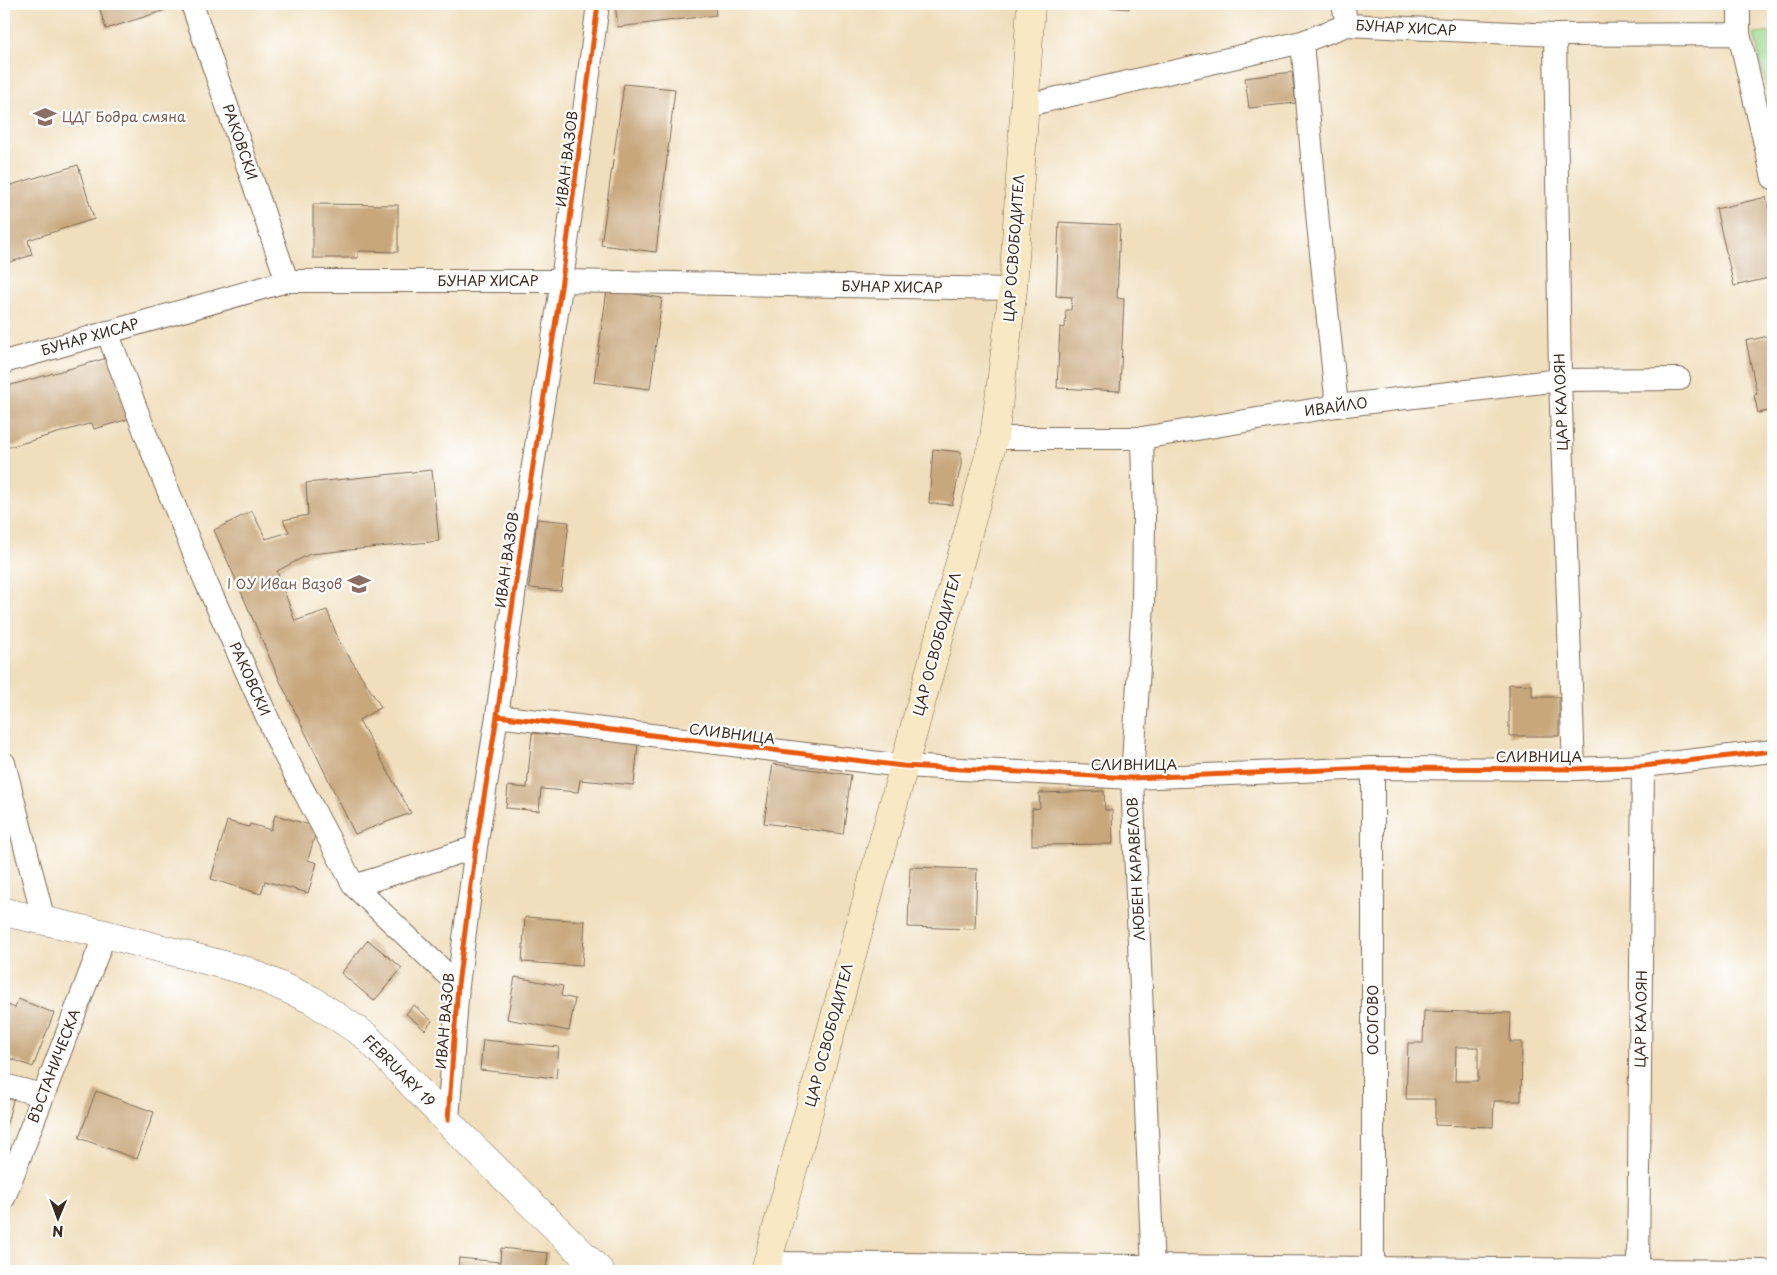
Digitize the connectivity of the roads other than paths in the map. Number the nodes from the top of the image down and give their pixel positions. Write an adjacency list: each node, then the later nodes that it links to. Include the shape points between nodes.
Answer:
1 (192, 4): 11 (street, РАКОВСКИ)
2 (598, 4): 12 (street, ИВАН ВАЗОВ)
3 (1031, 4): 9 (main road, ЦАР ОСВОБОДИТЕЛ)
4 (1739, 4): 6 (street)
5 (1345, 14): 7 (street, БУНАР ХИСАР); 8 (street, БУНАР ХИСАР)
6 (1738, 34): 7 (street, БУНАР ХИСАР); 10 (street)
7 (1555, 35): 17 (street, ЦАР КАЛОЯН)
8 (1302, 42): 9 (street, БУНАР ХИСАР); 18 (street)
9 (1024, 106): 13 (main road, ЦАР ОСВОБОДИТЕЛ)
10 (1773, 178)
11 (287, 281): 12 (street, БУНАР ХИСАР); 14 (street, БУНАР ХИСАР)
12 (562, 281): 13 (street, БУНАР ХИСАР); 21 (street, ИВАН ВАЗОВ)
13 (1013, 289): 19 (main road, ЦАР ОСВОБОДИТЕЛ)
14 (107, 332): 15 (street, БУНАР ХИСАР); 30 (street, РАКОВСКИ, via 205,580 282,750)
15 (4, 362)
16 (1679, 379): 17 (street, ИВАЙЛО)
17 (1560, 380): 18 (street, ИВАЙЛО); 27 (street, ЦАР КАЛОЯН)
18 (1337, 406): 20 (street, ИВАЙЛО)
19 (994, 438): 20 (street, ИВАЙЛО); 24 (main road, ЦАР ОСВОБОДИТЕЛ)
20 (1142, 438): 28 (street, ЛЮБЕН КАРАВЕЛОВ, via 1143,604)
21 (497, 716): 24 (street, СЛИВНИЦА); 29 (street, ИВАН ВАЗОВ)
22 (1773, 751): 25 (street, СЛИВНИЦА)
23 (4, 763): 32 (street)
24 (903, 766): 28 (street, СЛИВНИЦА); 39 (main road, ЦАР ОСВОБОДИТЕЛ)
25 (1643, 766): 27 (street, СЛИВНИЦА); 43 (street, ЦАР КАЛОЯН)
26 (1373, 768): 27 (street, СЛИВНИЦА); 28 (street, СЛИВНИЦА); 41 (street, ОСОГОВО)
27 (1574, 769)
28 (1132, 778): 40 (street, ЛЮБЕН КАРАВЕЛОВ)
29 (476, 847): 30 (street); 34 (street, ИВАН ВАЗОВ)
30 (354, 886): 34 (street, РАКОВСКИ)
31 (4, 912): 32 (street, FEBRUARY 19)
32 (44, 922): 33 (street, FEBRUARY 19)
33 (105, 934): 36 (street, ВЪСТАНИЧЕСКА); 37 (street, FEBRUARY 19, via 247,971 312,1000 366,1036)
34 (458, 985): 37 (street, ИВАН ВАЗОВ)
35 (4, 1085): 36 (street)
36 (42, 1094): 38 (street, ВЪСТАНИЧЕСКА)
37 (448, 1120): 42 (street, FEBRUARY 19)
38 (4, 1198)
39 (766, 1267): 40 (street)
40 (1153, 1269): 41 (street)
41 (1373, 1270): 43 (street)
42 (600, 1271)
43 (1638, 1271): 44 (street)
44 (1763, 1271)

